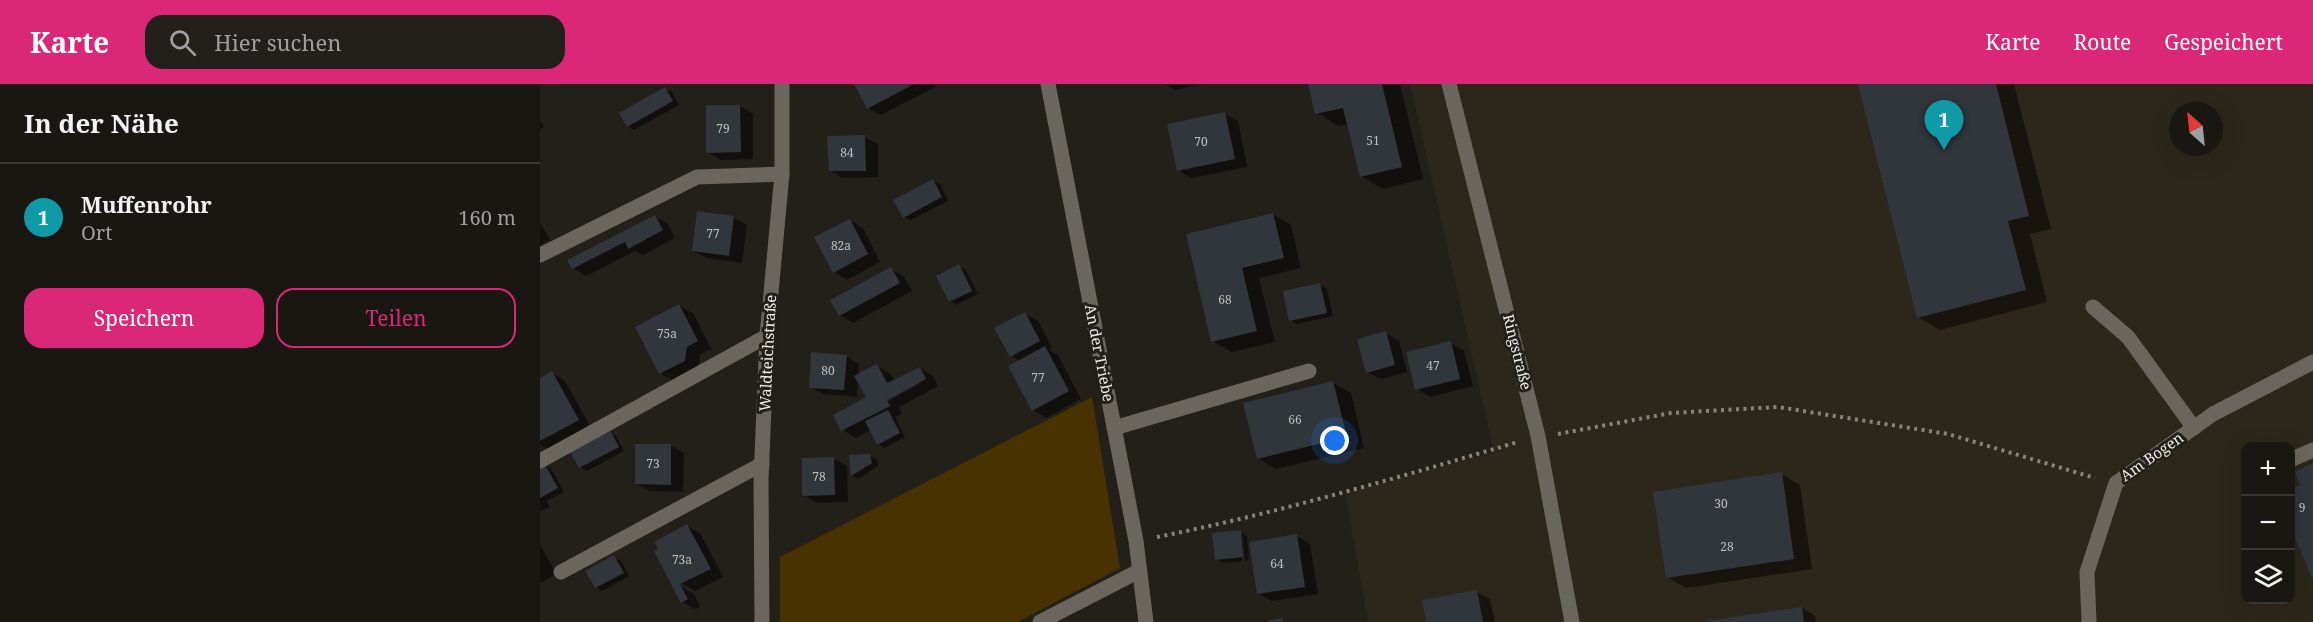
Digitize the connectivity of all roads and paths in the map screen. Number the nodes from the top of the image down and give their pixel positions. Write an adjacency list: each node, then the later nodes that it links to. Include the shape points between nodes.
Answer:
1 (782, 84): 4 (street, Waldteichstraße)
2 (1048, 84): 10 (street, An der Triebe)
3 (1449, 84): 12 (street, Ringstraße)
4 (782, 174): 5 (street, via 697,177); 7 (street, Waldteichstraße)
5 (540, 255)
6 (2093, 307): 11 (street, via 2127,337)
7 (767, 336): 15 (street); 16 (street, Waldteichstraße)
8 (2313, 362): 11 (street, Am Bogen)
9 (1309, 371): 10 (street)
10 (1114, 428): 18 (street, An der Triebe)
11 (2194, 428): 17 (street, Am Bogen)
12 (1538, 436): 17 (path, via 1671,413 1778,407 1948,434); 18 (path, via 1378,483); 24 (street, Ringstraße)
13 (2313, 450): 14 (street)
14 (2295, 458)
15 (540, 461)
16 (762, 464): 20 (street); 21 (street, Waldteichstraße)
17 (2116, 483): 25 (street, Am Bogen, via 2087,572)
18 (1136, 542): 19 (street, An der Triebe)
19 (1139, 571): 22 (street); 23 (street, An der Triebe)
20 (561, 572)
21 (762, 622)
22 (1040, 622)
23 (1146, 622)
24 (1572, 622)
25 (2089, 622)

